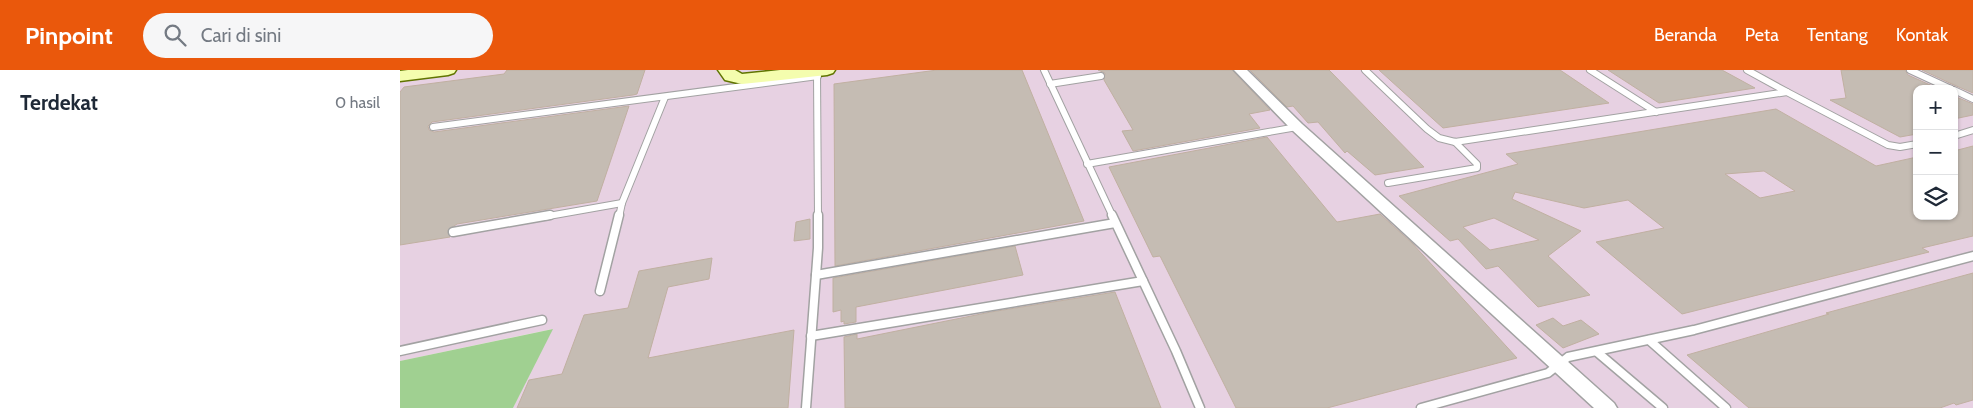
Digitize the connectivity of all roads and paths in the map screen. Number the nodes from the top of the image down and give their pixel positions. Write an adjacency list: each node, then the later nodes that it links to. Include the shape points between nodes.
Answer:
1 (448, 70): 10 (street)
2 (726, 70): 9 (street, via 731,76 742,79)
3 (1044, 70): 12 (lane)
4 (1240, 70): 20 (street)
5 (1365, 70): 23 (lane, via 1427,129 1439,138)
6 (1590, 70): 18 (lane)
7 (1747, 70): 14 (lane)
8 (1910, 70): 13 (lane)
9 (821, 72): 16 (lane); 31 (lane)
10 (400, 76)
11 (1100, 76): 12 (lane)
12 (1050, 84): 25 (lane)
13 (1944, 85)
14 (1787, 92): 18 (lane); 24 (lane, via 1888,145)
15 (1958, 92): 17 (lane)
16 (665, 97): 19 (lane); 27 (lane)
17 (1973, 99)
18 (1656, 112): 23 (lane)
19 (433, 127)
20 (1297, 127): 25 (lane); 39 (street)
21 (1973, 130): 22 (lane)
22 (1958, 135)
23 (1455, 142): 26 (lane, via 1477,164 1477,168)
24 (1913, 145)
25 (1087, 164): 28 (lane)
26 (1388, 183)
27 (622, 202): 29 (lane); 33 (lane)
28 (1115, 223): 31 (lane); 32 (lane)
29 (453, 232)
30 (1973, 256): 36 (lane)
31 (816, 275): 35 (lane)
32 (1143, 281): 35 (lane); 41 (lane)
33 (600, 291)
34 (542, 320): 37 (lane)
35 (811, 336): 40 (lane)
36 (1649, 340): 38 (lane); 45 (lane)
37 (400, 352)
38 (1597, 352): 39 (lane, via 1568,357); 44 (lane)
39 (1557, 364): 42 (lane, via 1548,373); 43 (street)
40 (806, 408)
41 (1200, 408)
42 (1421, 408)
43 (1607, 408)
44 (1663, 408)
45 (1726, 408)

